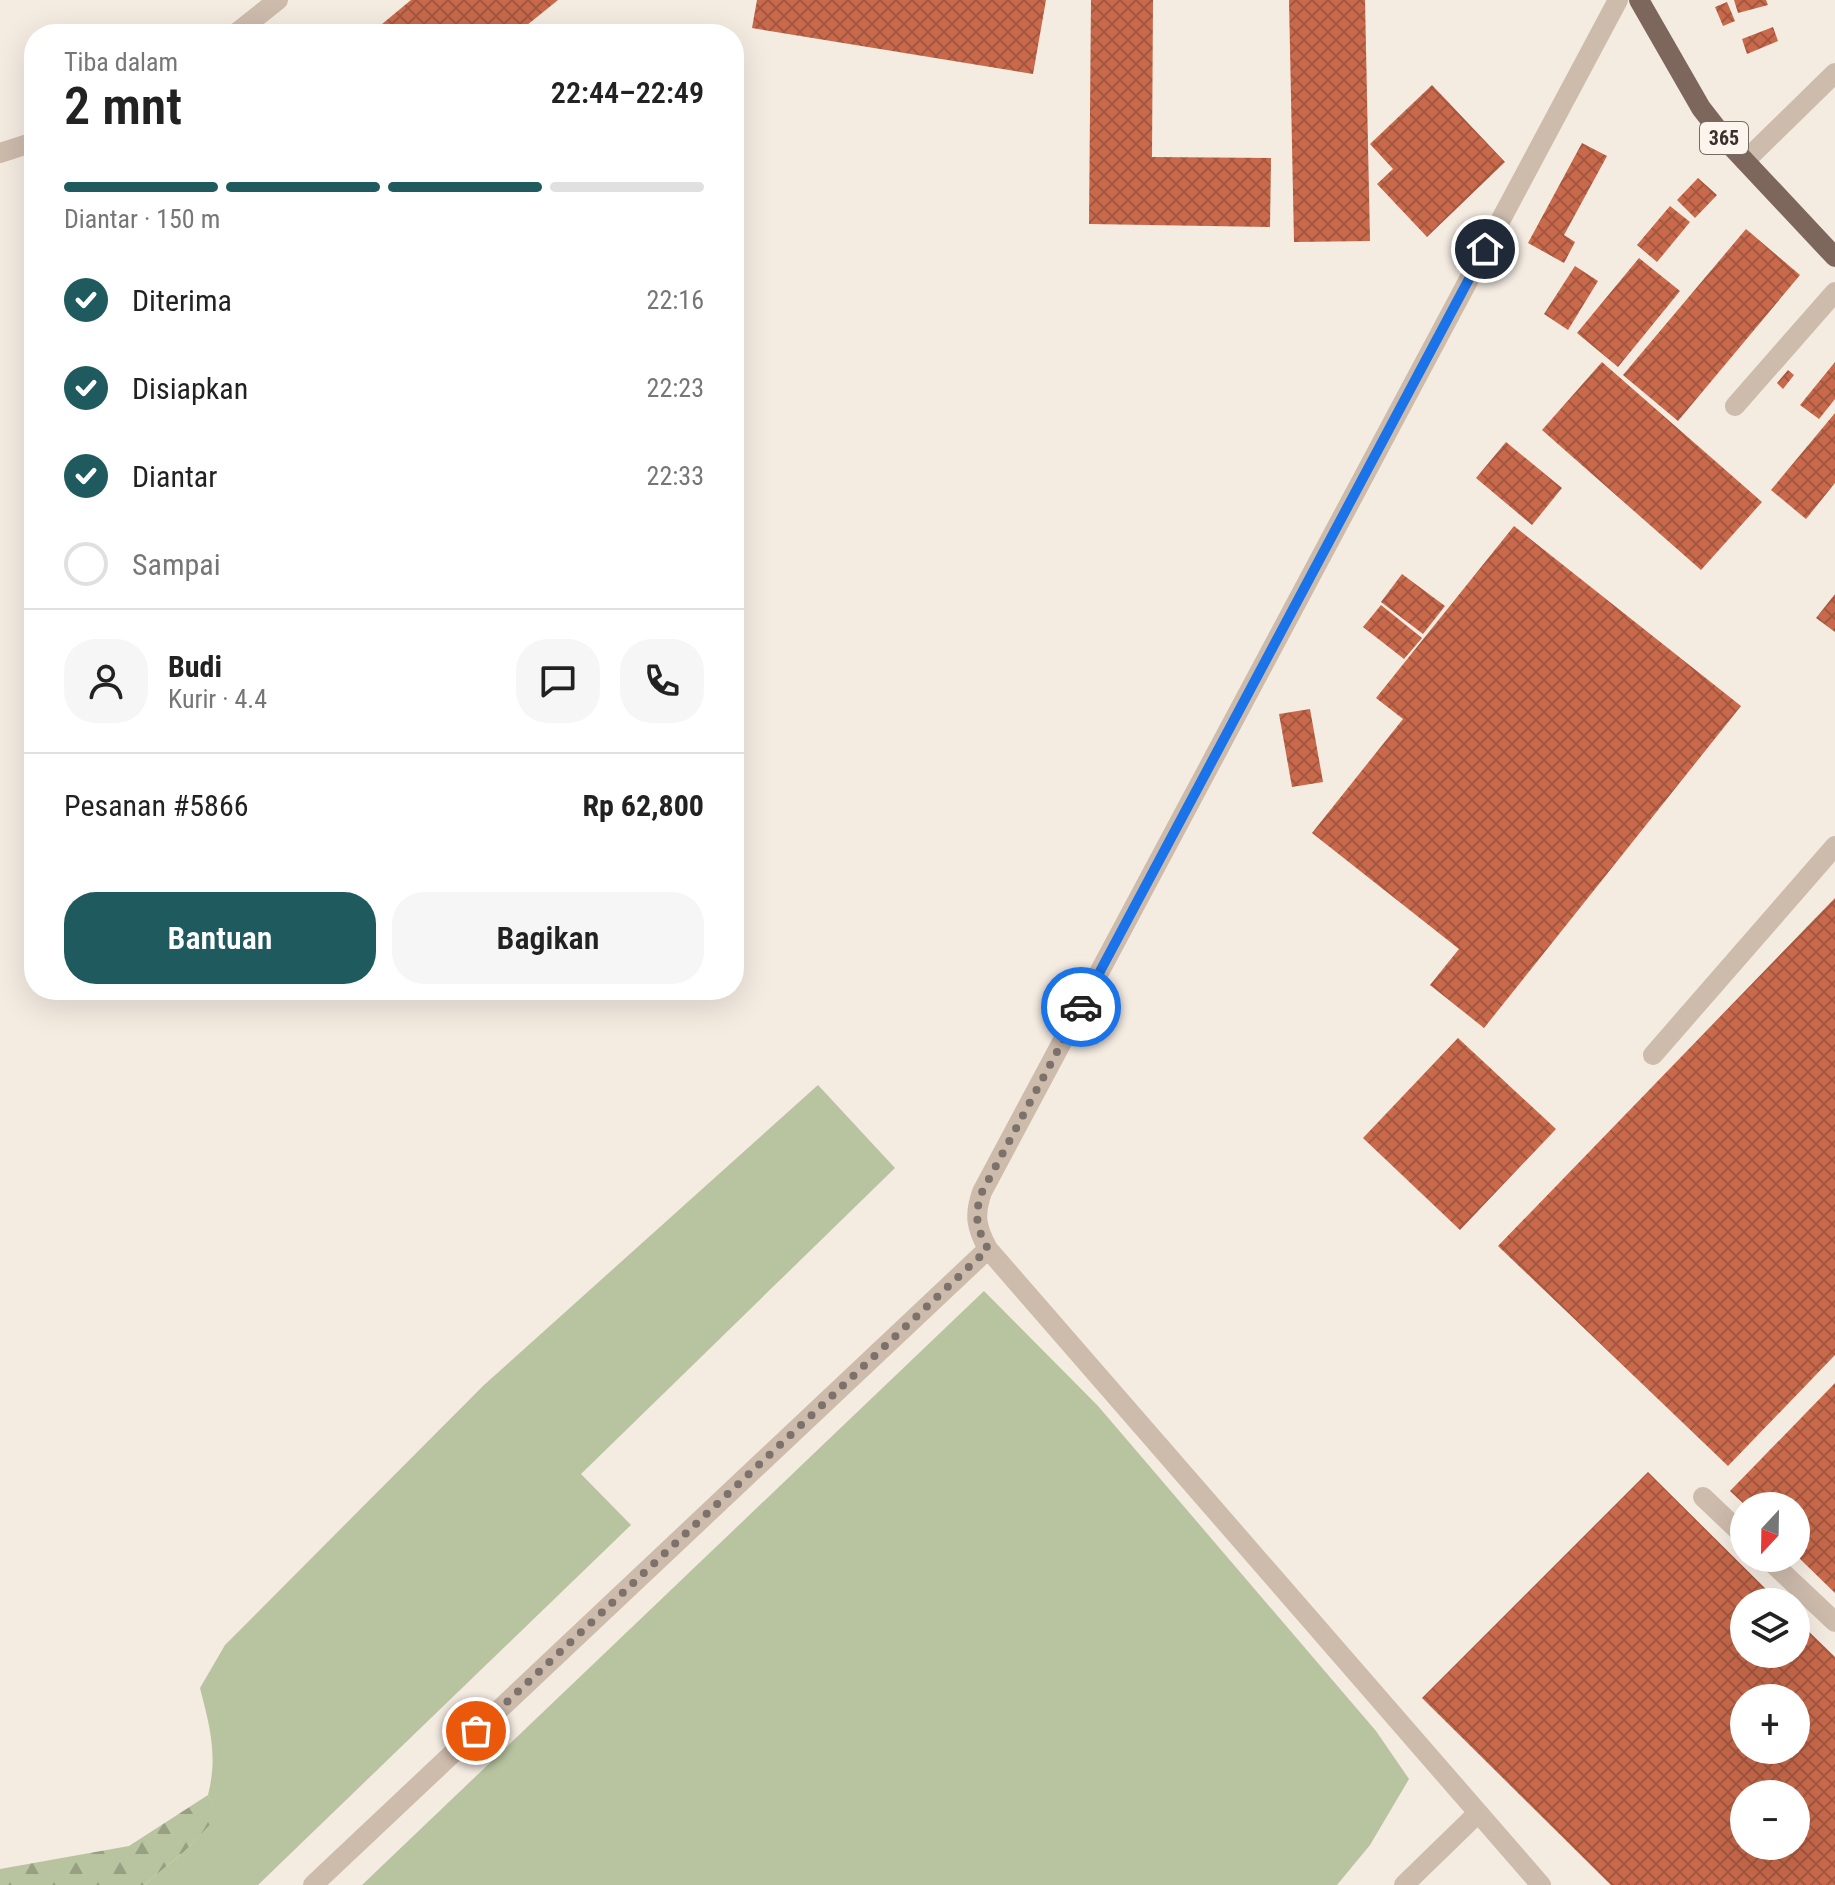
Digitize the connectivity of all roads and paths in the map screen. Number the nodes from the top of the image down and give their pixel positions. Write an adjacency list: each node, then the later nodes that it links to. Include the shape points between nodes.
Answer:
1 (278, 0): 4 (street)
2 (1618, 0): 14 (street, via 982,1192 975,1213)
3 (1639, 0): 8 (main road, 365, via 1701,108)
4 (248, 24)
5 (1835, 73): 8 (street)
6 (24, 145): 7 (street)
7 (0, 153)
8 (1745, 161): 9 (main road, 365)
9 (1835, 257)
10 (1835, 292): 11 (street)
11 (1735, 406)
12 (1835, 846): 13 (street)
13 (1653, 1055)
14 (988, 1249): 19 (street); 20 (street)
15 (1703, 1497): 16 (street)
16 (1730, 1523)
17 (1782, 1572): 18 (street)
18 (1835, 1622)
19 (1478, 1813): 21 (street); 22 (street)
20 (313, 1885)
21 (1406, 1885)
22 (1541, 1885)

